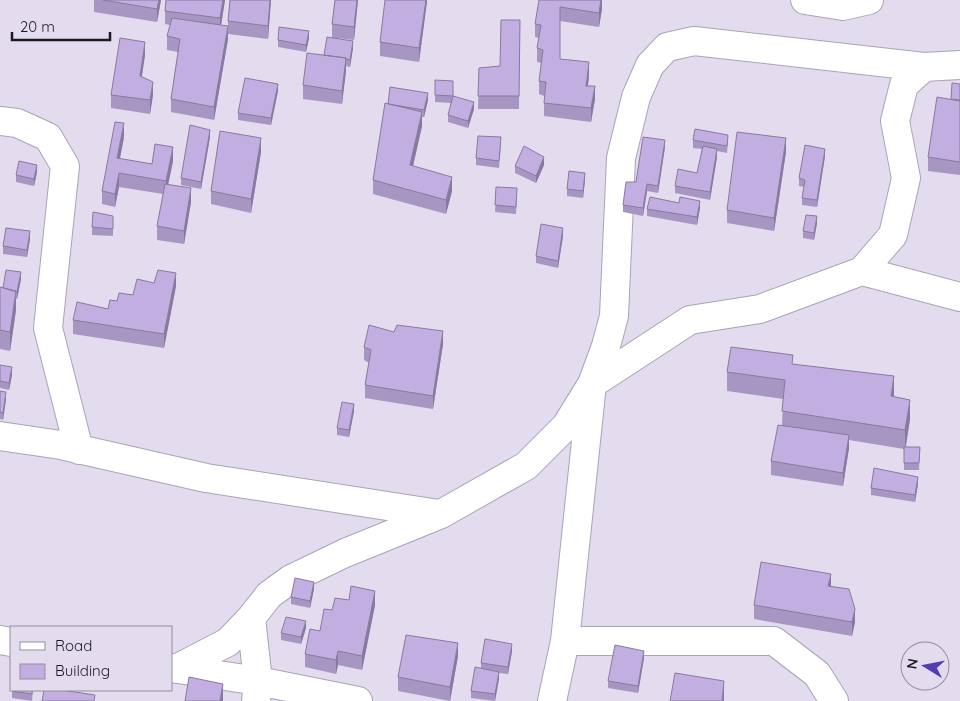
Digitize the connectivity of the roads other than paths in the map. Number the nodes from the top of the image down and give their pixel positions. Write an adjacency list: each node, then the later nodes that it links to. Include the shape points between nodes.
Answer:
1 (805, 0): 2 (street, via 843,6)
2 (869, 0)
3 (960, 65): 4 (street)
4 (924, 67): 6 (street, via 904,85 895,121 906,178 893,235); 8 (street, via 694,41 667,47 650,65 636,97 621,158 614,316)
5 (0, 121): 10 (street, via 17,123 48,137 66,166 48,328)
6 (862, 271): 7 (street); 8 (street, via 760,309 690,320)
7 (960, 297)
8 (592, 384): 11 (street, via 566,426 526,466); 13 (street)
9 (0, 436): 10 (street)
10 (79, 450): 11 (street, via 206,478)
11 (441, 514): 12 (street, via 344,552 291,579 269,595)
12 (251, 618): 14 (street, via 228,642); 15 (street)
13 (565, 641): 17 (street); 18 (street, via 774,641 817,674)
14 (173, 668): 15 (street)
15 (257, 691): 16 (street)
16 (358, 701)
17 (552, 701)
18 (834, 701)

